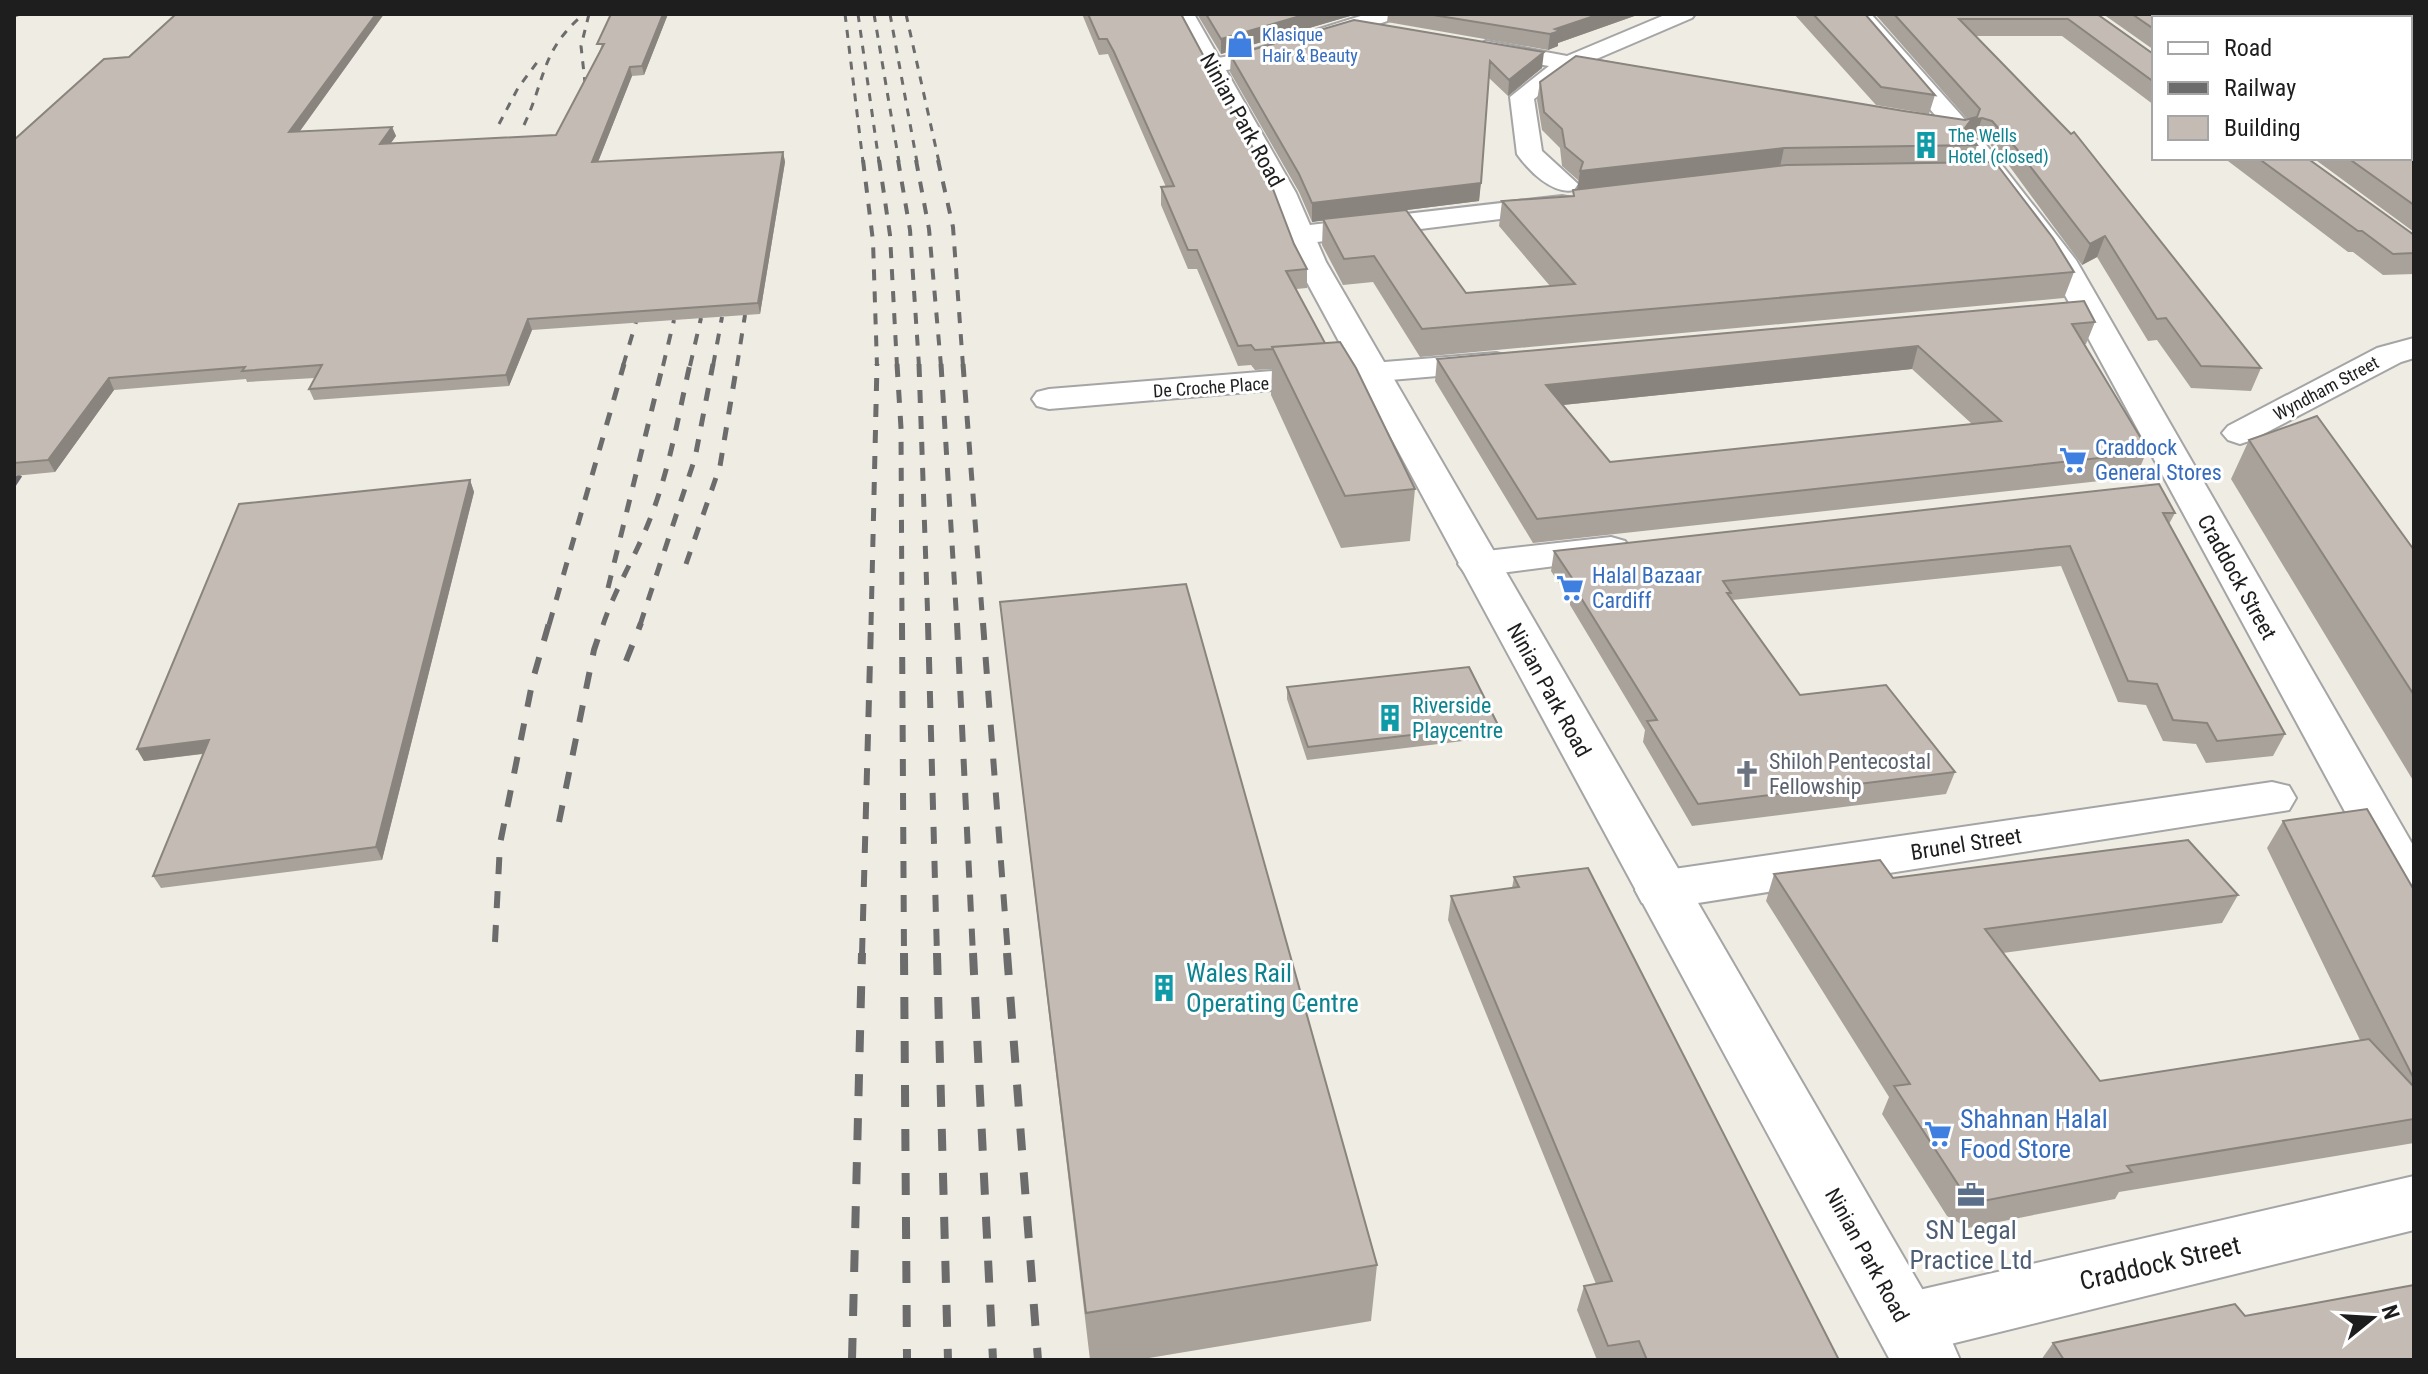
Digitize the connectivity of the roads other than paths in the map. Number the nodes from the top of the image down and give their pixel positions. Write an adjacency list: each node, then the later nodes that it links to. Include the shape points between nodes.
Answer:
1 (1184, 14): 7 (street, Ninian Park Road)
2 (1685, 14): 6 (street)
3 (1860, 14): 10 (street, Craddock Street)
4 (1394, 24): 7 (street, via 1353,26)
5 (1460, 44): 6 (street)
6 (1568, 63): 8 (street); 11 (street, via 1522,97 1530,154 1575,193)
7 (1212, 65): 11 (street, Ninian Park Road)
8 (1646, 76)
9 (1929, 124): 10 (street)
10 (1975, 156): 21 (street, Craddock Street, via 2061,260 2072,310 2171,488)
11 (1301, 235): 14 (street, Ninian Park Road)
12 (2414, 348): 16 (street, Wyndham Street, via 2389,355)
13 (1524, 360): 14 (street, De Croche Place)
14 (1373, 374): 15 (street, De Croche Place); 18 (street, Ninian Park Road)
15 (1049, 399)
16 (2240, 433)
17 (1651, 545): 18 (street)
18 (1478, 564): 20 (street, Ninian Park Road)
19 (2272, 798): 20 (street, Brunel Street)
20 (1660, 890): 23 (street, Ninian Park Road)
21 (2414, 891)
22 (2414, 1203): 23 (street, Craddock Street)
23 (1916, 1342)

